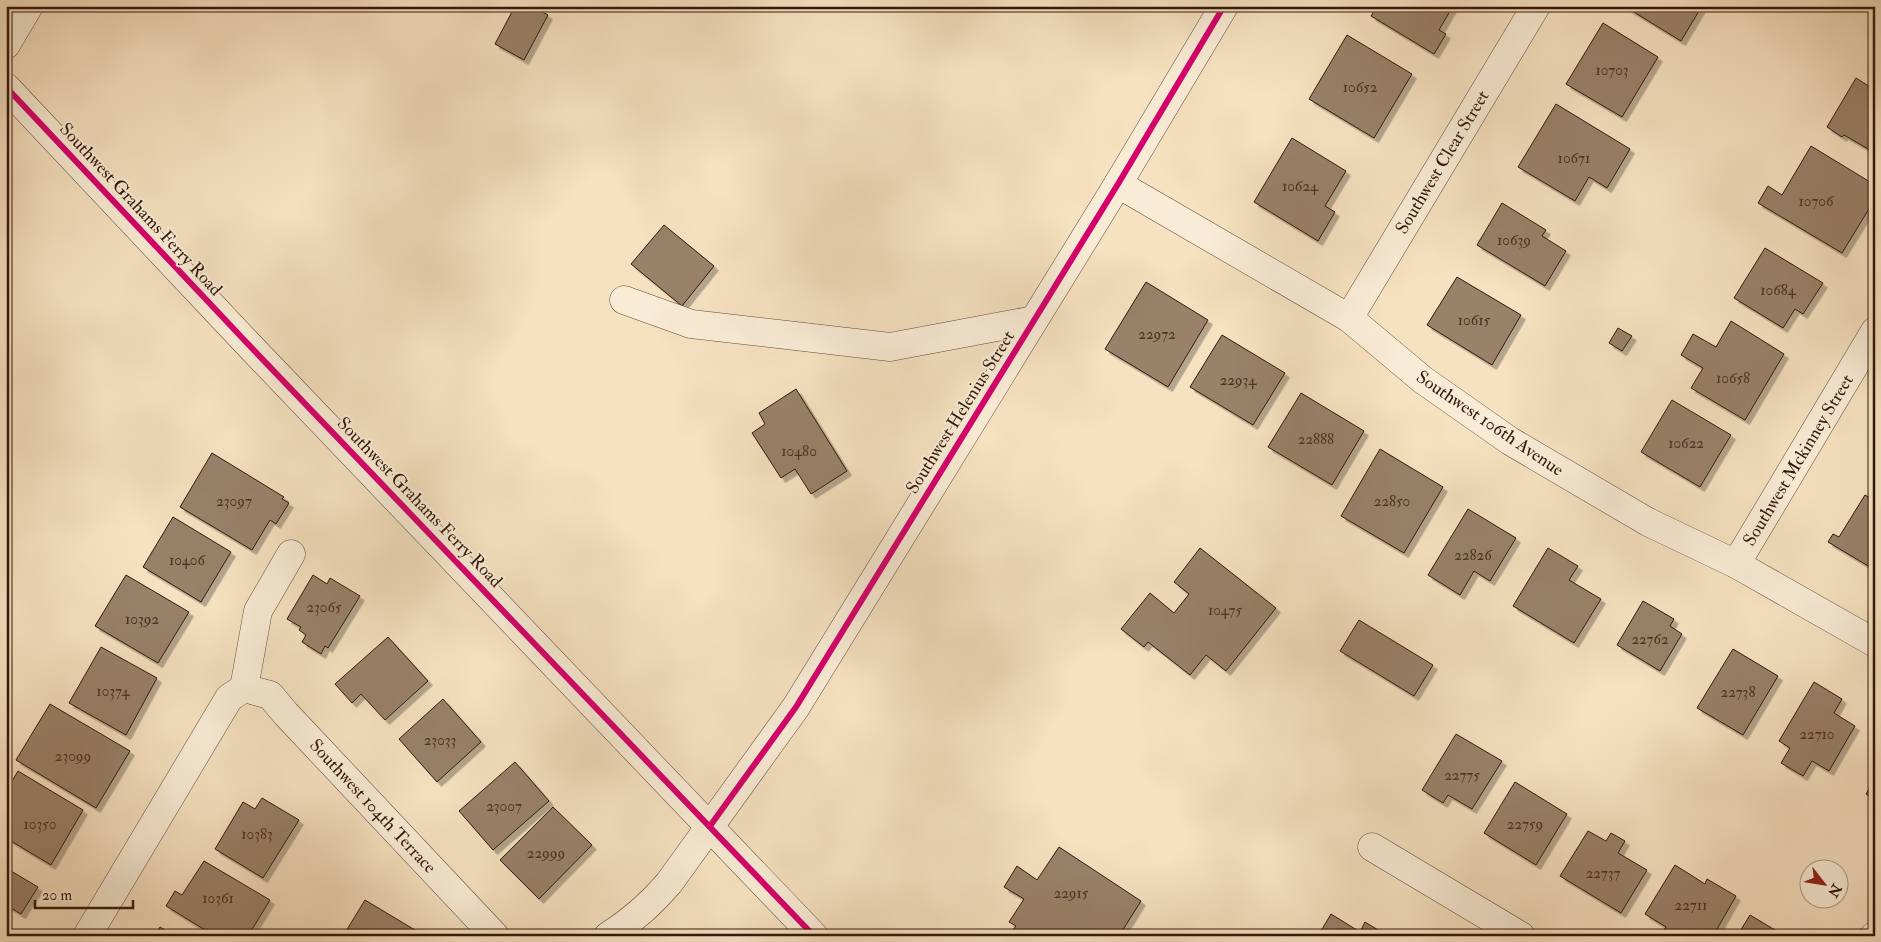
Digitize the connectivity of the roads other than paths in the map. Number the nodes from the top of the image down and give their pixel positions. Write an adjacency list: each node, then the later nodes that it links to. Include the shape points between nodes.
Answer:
1 (29, 6): 4 (street)
2 (1224, 6): 6 (street, Southwest Helenius Street)
3 (1536, 6): 8 (street, Southwest Clear Street)
4 (6, 45)
5 (6, 87): 15 (street, Southwest Grahams Ferry Road)
6 (1118, 184): 8 (street, Southwest 106th Avenue); 9 (street, Southwest Helenius Street)
7 (624, 300): 9 (street, via 691,324 890,347)
8 (1349, 318): 12 (street, Southwest 106th Avenue, via 1423,380 1510,441 1648,522)
9 (1034, 320): 15 (street, Southwest Helenius Street, via 796,707)
10 (1875, 331): 12 (street, Southwest Mckinney Street)
11 (291, 554): 14 (street, via 258,611)
12 (1736, 564): 13 (street, Southwest 106th Avenue)
13 (1875, 643)
14 (244, 688): 17 (street, via 229,698); 18 (street, Southwest 104th Terrace, via 270,695)
15 (710, 826): 19 (street, Southwest Helenius Street, via 657,897); 20 (street, Southwest Grahams Ferry Road)
16 (1372, 847): 21 (street)
17 (87, 936)
18 (495, 936)
19 (608, 936)
20 (814, 936)
21 (1521, 936)

